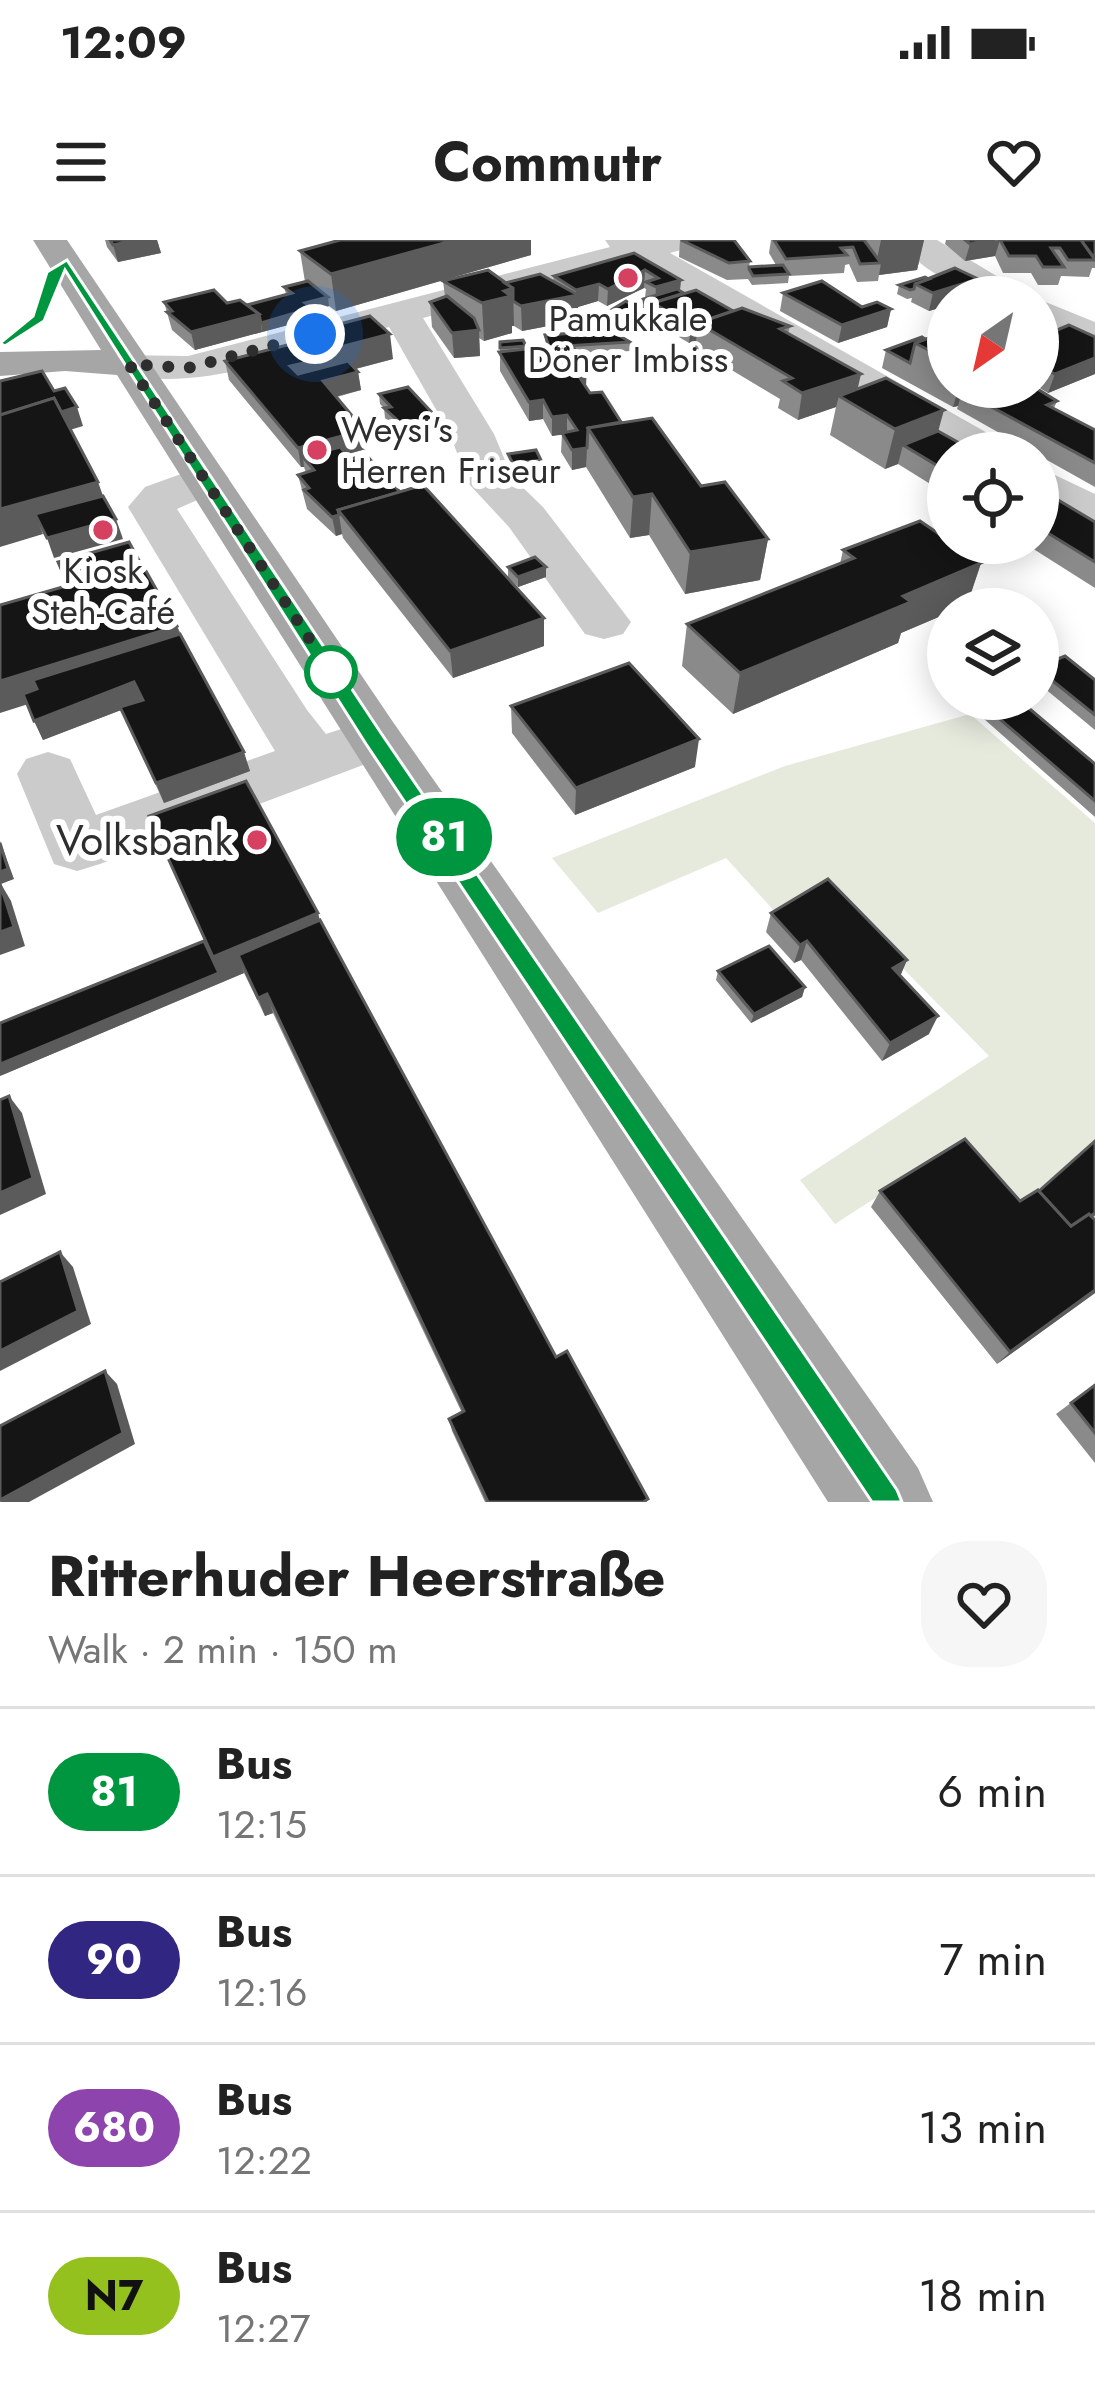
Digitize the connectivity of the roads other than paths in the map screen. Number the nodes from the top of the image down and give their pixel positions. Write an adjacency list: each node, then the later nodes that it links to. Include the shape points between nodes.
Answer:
1 (679, 240): 3 (street)
2 (915, 240): 5 (street)
3 (629, 245): 6 (street); 12 (street)
4 (58, 252): 9 (main road, via 43,311); 11 (main road)
5 (968, 276)
6 (399, 311): 11 (street, via 188,368); 16 (street, via 472,434 491,483)
7 (1059, 320): 8 (street)
8 (1095, 337)
9 (0, 344)
10 (0, 364): 11 (main road)
11 (129, 364): 13 (main road)
12 (952, 432)
13 (206, 479): 17 (main road); 18 (street, via 152,507)
14 (1059, 493): 15 (street)
15 (1095, 514)
16 (604, 622)
17 (374, 739): 18 (street); 20 (main road)
18 (314, 760): 19 (street, via 76,847)
19 (48, 774)
20 (857, 1492)

